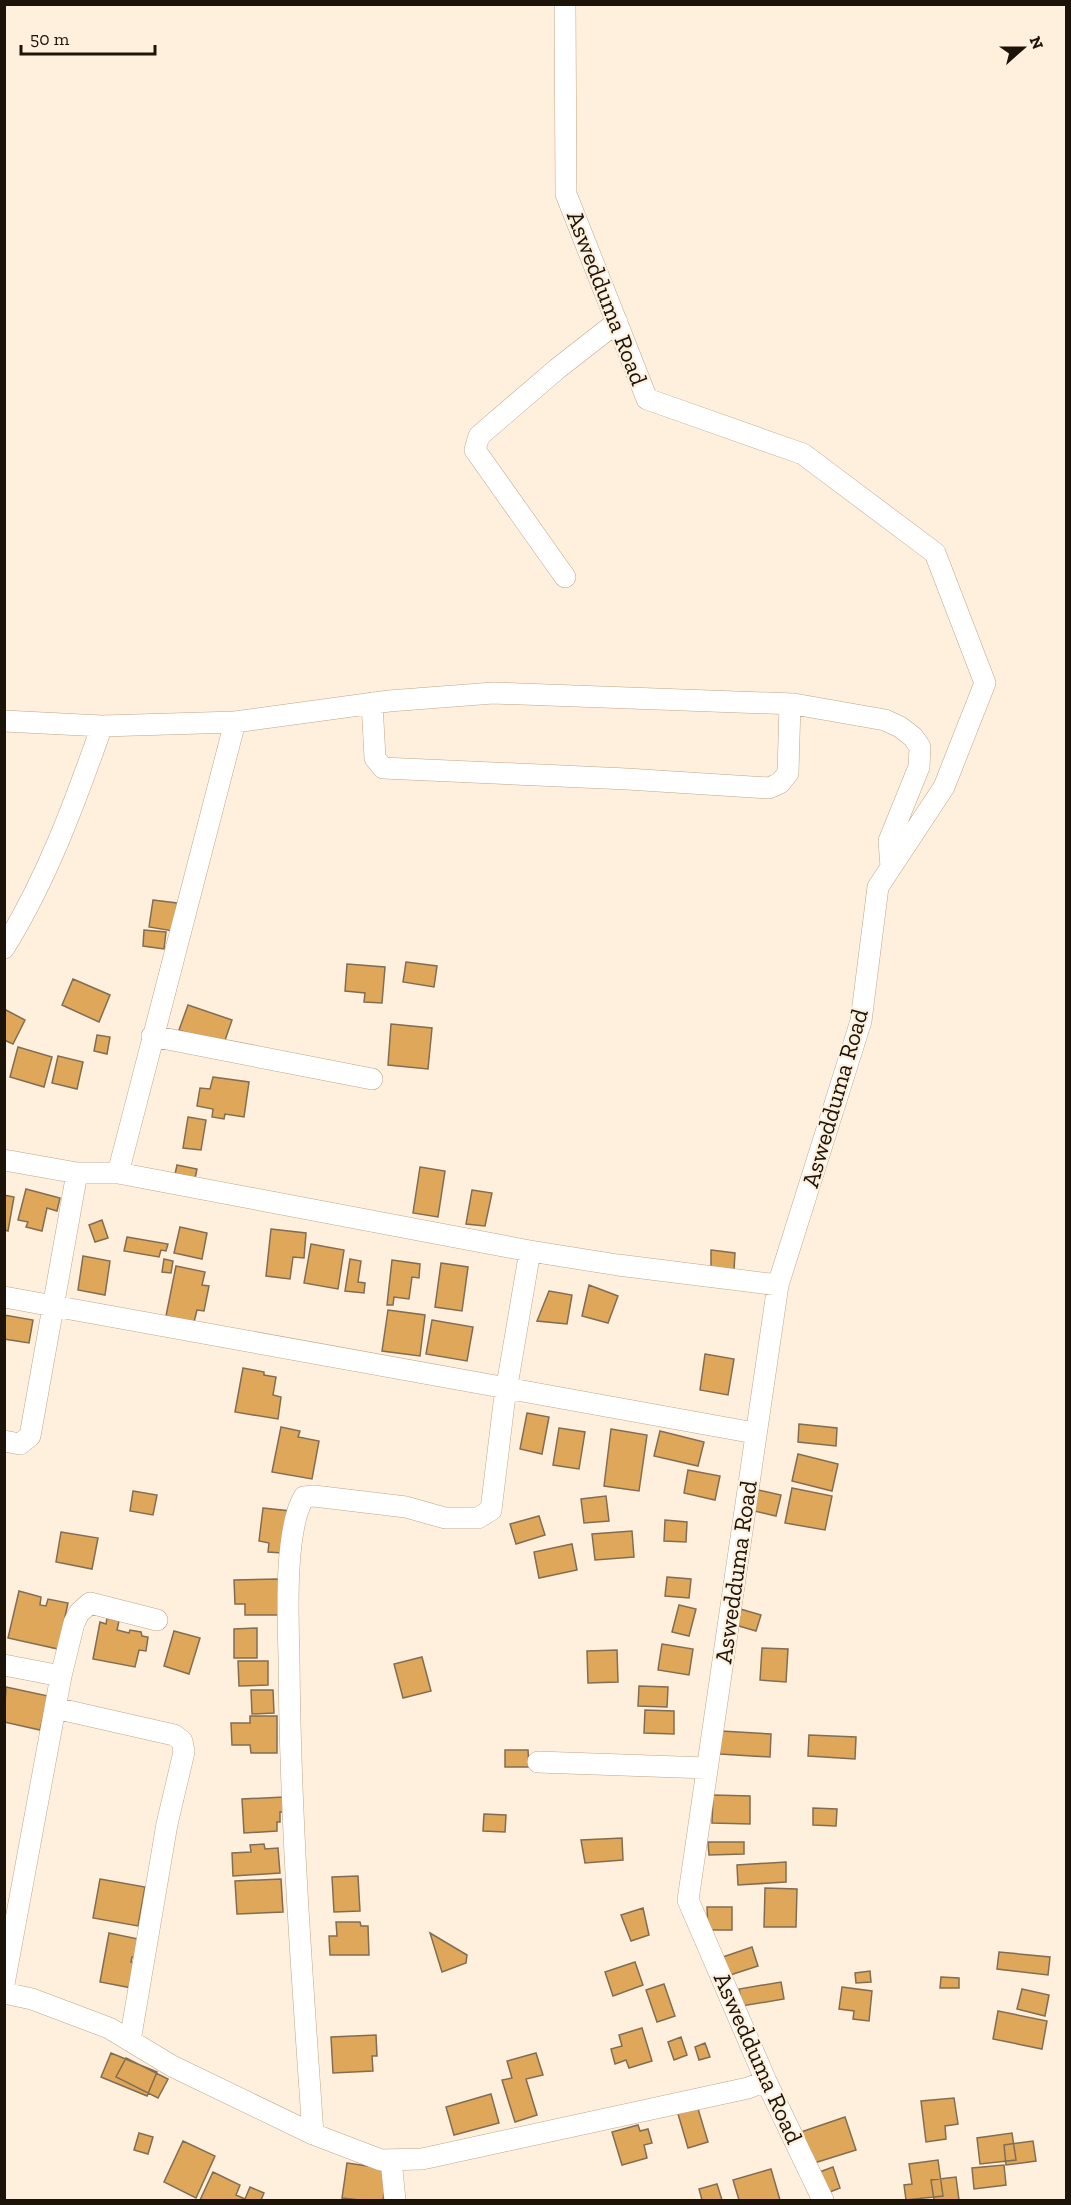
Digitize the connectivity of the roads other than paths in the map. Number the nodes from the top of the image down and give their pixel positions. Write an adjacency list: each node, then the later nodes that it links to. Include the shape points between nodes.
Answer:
1 (565, 4): 2 (street, Aswedduma Road, via 566,194)
2 (616, 322): 3 (street, via 479,435 475,450); 9 (street, Aswedduma Road, via 647,399 803,454 935,553 985,683 944,787)
3 (565, 577)
4 (372, 703): 5 (street, via 493,693); 5 (street, via 375,758 383,768 769,788 788,773); 7 (street)
5 (790, 704): 9 (street, via 885,720 913,737 920,747 919,767 889,841)
6 (4, 721): 8 (street)
7 (235, 722): 8 (street); 11 (street)
8 (102, 726): 10 (street, via 66,823 26,913)
9 (891, 867): 17 (street, Aswedduma Road, via 878,886 861,1022)
10 (4, 948)
11 (152, 1036): 12 (street); 15 (street)
12 (372, 1079)
13 (4, 1160): 14 (street)
14 (77, 1173): 15 (street); 19 (street)
15 (118, 1173): 16 (street)
16 (530, 1251): 17 (street); 20 (street)
17 (778, 1285): 28 (street, Aswedduma Road)
18 (4, 1297): 19 (street)
19 (53, 1305): 20 (street); 22 (street, via 30,1436 20,1444)
20 (506, 1387): 21 (street); 33 (street, via 491,1510 478,1518 445,1518 406,1507 314,1496 304,1497 296,1511 288,1595 290,1751)
21 (749, 1432)
22 (4, 1441)
23 (157, 1620): 25 (street, via 90,1603 74,1623)
24 (4, 1665): 25 (street)
25 (61, 1676): 26 (street)
26 (55, 1708): 29 (street); 31 (street, via 174,1735 182,1741 184,1752 167,1824)
27 (538, 1762): 28 (street)
28 (707, 1768): 32 (street, Aswedduma Road, via 688,1900)
29 (4, 1984)
30 (4, 1993): 31 (street, via 32,1999 109,2028)
31 (130, 2041): 33 (street, via 172,2066)
32 (766, 2081): 34 (street, via 422,2159); 36 (street, Aswedduma Road)
33 (313, 2134): 34 (street, via 381,2160)
34 (391, 2160): 35 (street)
35 (395, 2200)
36 (823, 2200)

